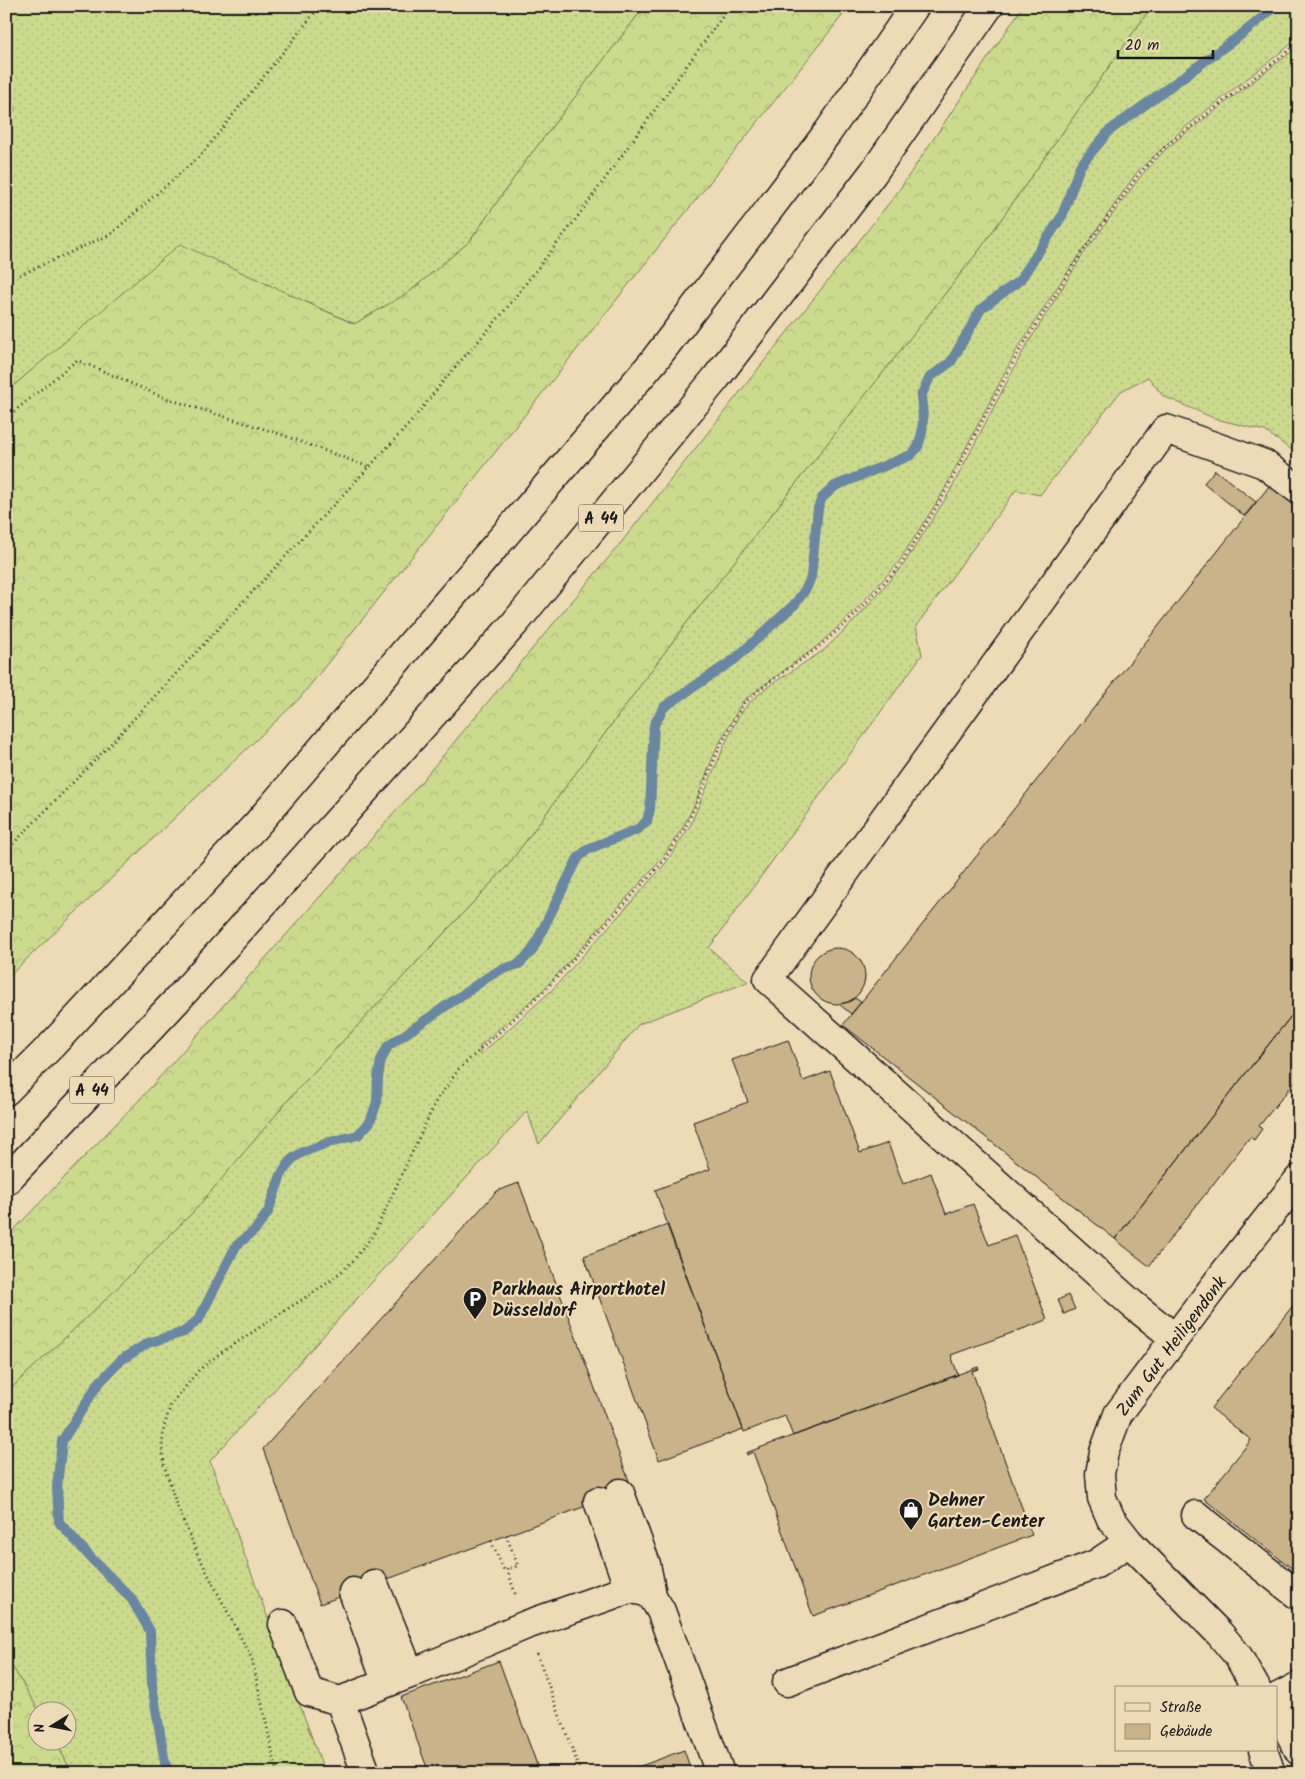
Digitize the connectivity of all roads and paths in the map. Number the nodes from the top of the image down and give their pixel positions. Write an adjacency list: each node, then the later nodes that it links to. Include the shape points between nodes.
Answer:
1 (320, 6): 6 (path, via 201,155 111,234)
2 (730, 6): 8 (path, via 520,291 411,422)
3 (915, 6): 11 (main road, via 828,132 653,362 257,824)
4 (989, 6): 15 (main road, A 44, via 873,173 716,378 515,623 177,1000)
5 (1299, 43): 37 (path, via 1166,146 1139,174 1081,254 1018,353 943,496 901,564 852,618 744,703 719,748 685,828 662,863 544,991 459,1069 436,1101 374,1234 352,1262 329,1282 198,1370 171,1404 164,1427 164,1465 196,1551 252,1659)
6 (20, 275)
7 (6, 418): 8 (path, via 77,360 165,398 280,434)
8 (369, 467): 10 (path)
9 (1299, 490): 16 (main road, via 1264,464 1166,429 768,979 1124,1297)
10 (6, 851)
11 (53, 1044): 12 (main road); 13 (main road)
12 (6, 1080)
13 (6, 1092)
14 (1299, 1179): 16 (main road, Zum Gut Heiligendonk)
15 (6, 1181)
16 (1175, 1338): 21 (main road, Zum Gut Heiligendonk, via 1118,1414 1104,1452 1100,1474 1102,1498 1111,1519)
17 (609, 1497): 24 (main road)
18 (1196, 1515): 25 (main road)
19 (506, 1535): 22 (path, via 518,1566)
20 (491, 1541): 22 (path, via 504,1570)
21 (1129, 1542): 29 (main road, via 1096,1564); 30 (main road, Zum Gut Heiligendonk, via 1219,1634 1238,1656)
22 (507, 1569): 27 (path)
23 (363, 1588): 28 (main road)
24 (640, 1592): 27 (main road); 40 (main road, via 661,1611)
25 (1299, 1596)
26 (283, 1624): 33 (main road, via 309,1692)
27 (526, 1626): 28 (main road); 39 (path)
28 (399, 1679): 33 (main road)
29 (787, 1682)
30 (1255, 1686)
31 (1299, 1686): 32 (main road)
32 (1278, 1697)
33 (340, 1701): 38 (main road)
34 (1278, 1716): 35 (main road)
35 (1299, 1751)
36 (1264, 1752): 41 (main road)
37 (277, 1773)
38 (366, 1773)
39 (581, 1773)
40 (720, 1773)
41 (1271, 1773)

